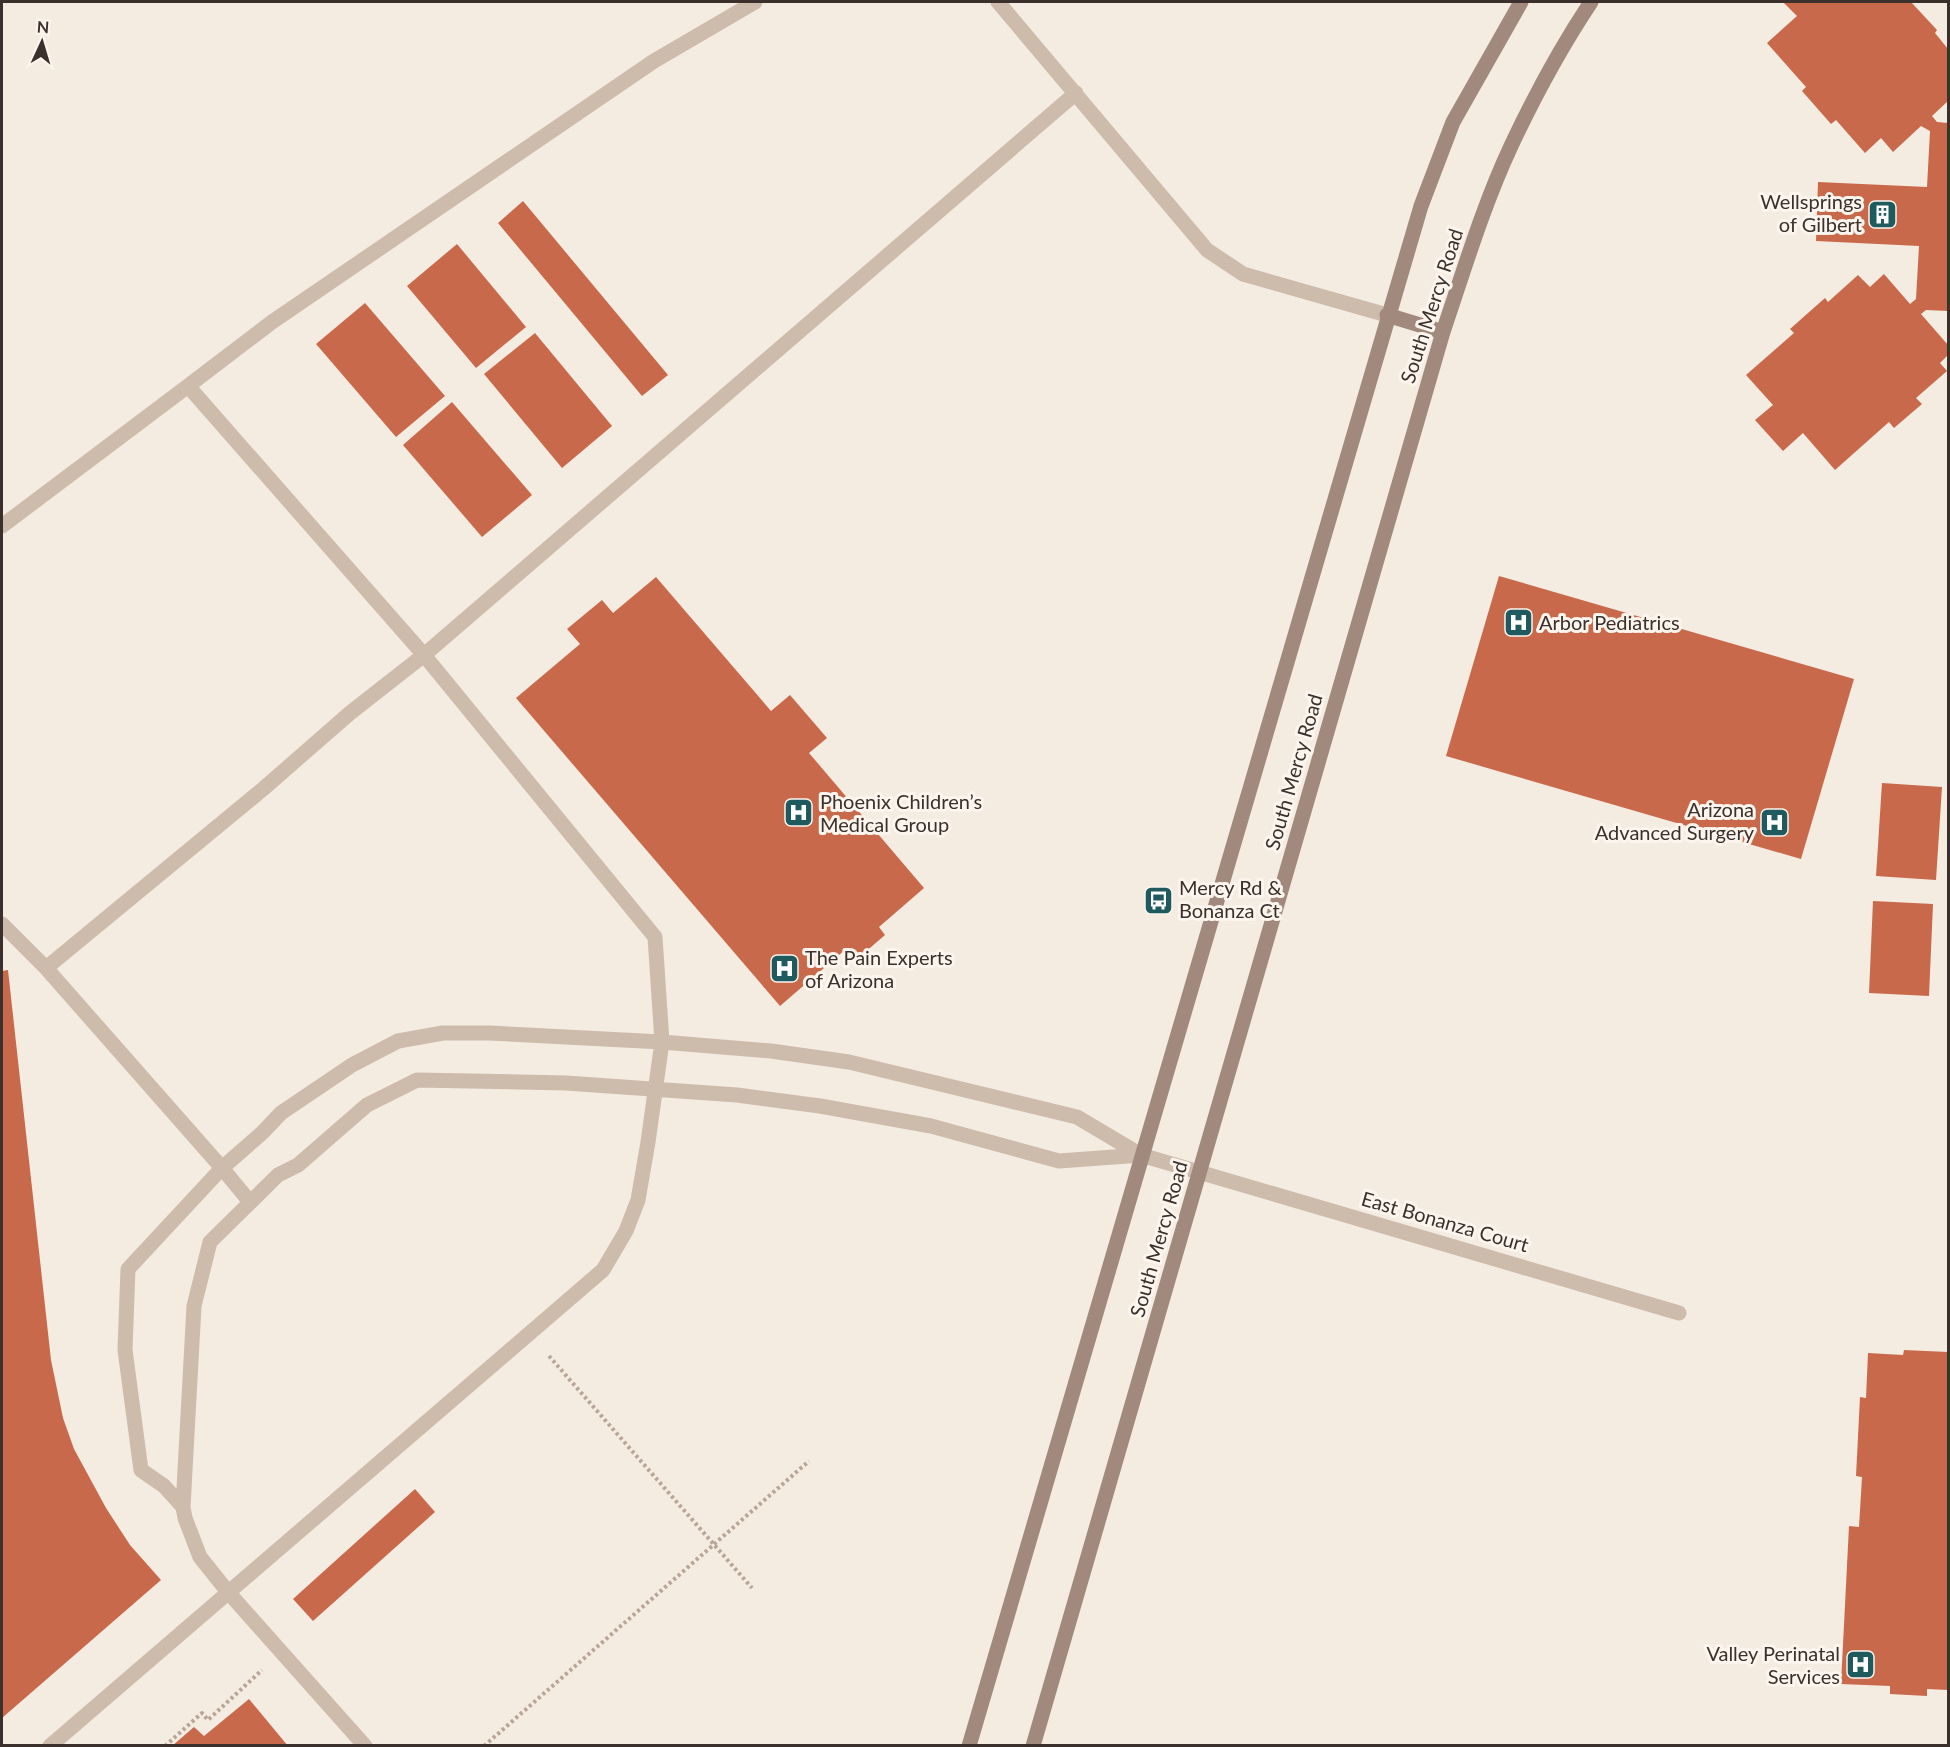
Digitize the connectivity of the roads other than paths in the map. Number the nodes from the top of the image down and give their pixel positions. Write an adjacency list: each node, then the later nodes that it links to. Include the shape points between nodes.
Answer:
1 (755, 2): 8 (street, via 654,61 281,316)
2 (998, 2): 5 (street)
3 (1521, 2): 6 (main road, South Mercy Road, via 1453,122 1420,206)
4 (1591, 2): 7 (main road, South Mercy Road, via 1571,31 1510,147)
5 (1076, 93): 6 (street, via 1206,250 1243,274); 10 (street)
6 (1388, 315): 7 (main road); 15 (main road, South Mercy Road)
7 (1443, 332): 17 (main road, South Mercy Road)
8 (188, 386): 9 (street); 10 (street)
9 (2, 526)
10 (424, 655): 12 (street); 13 (street, via 655,938)
11 (2, 924): 12 (street)
12 (46, 969): 16 (street)
13 (662, 1042): 14 (street); 15 (street, via 849,1062 1002,1098 1077,1117); 16 (street, via 443,1033 398,1041 352,1065 282,1113)
14 (656, 1089): 15 (street, via 737,1095 931,1126 1059,1161); 18 (street, via 417,1080 367,1105); 21 (street, via 638,1200 626,1231 603,1270)
15 (1141, 1155): 17 (street, East Bonanza Court); 24 (main road, South Mercy Road)
16 (222, 1168): 18 (street); 20 (street, via 128,1269 125,1350 141,1470 164,1486)
17 (1200, 1172): 19 (street, East Bonanza Court); 25 (main road, South Mercy Road)
18 (250, 1202): 20 (street, via 210,1242 194,1306)
19 (1679, 1313)
20 (183, 1507): 21 (street, via 200,1557)
21 (228, 1592): 22 (street); 23 (street)
22 (50, 1746)
23 (365, 1746)
24 (969, 1746)
25 (1033, 1746)

